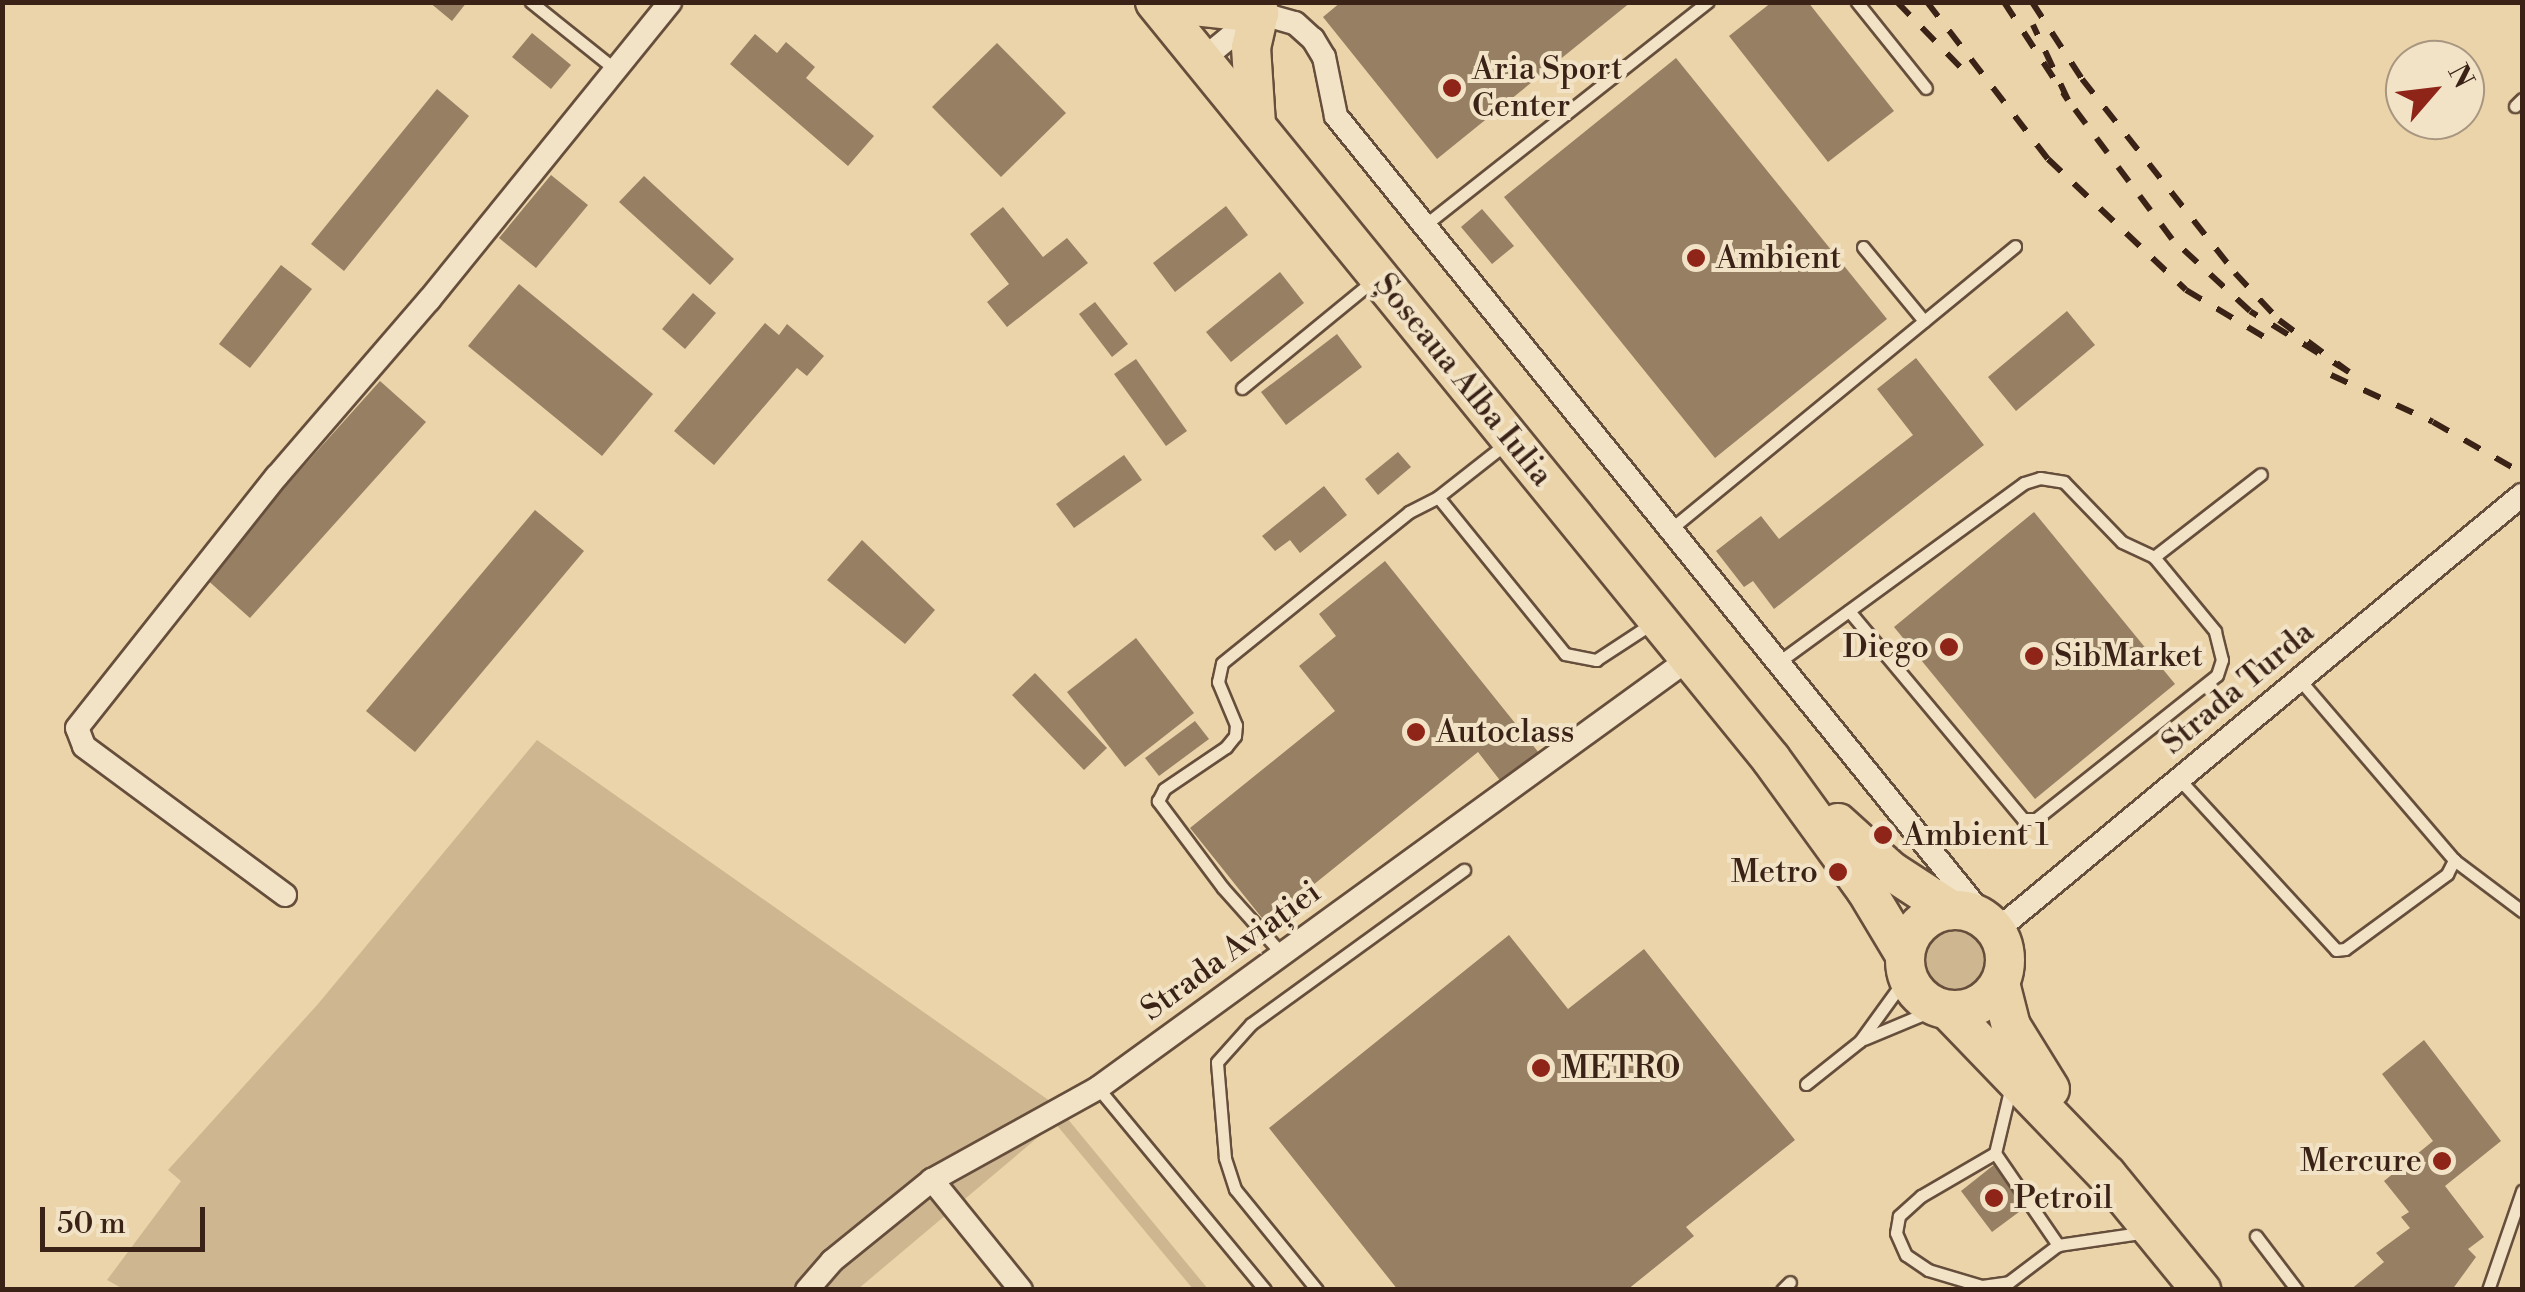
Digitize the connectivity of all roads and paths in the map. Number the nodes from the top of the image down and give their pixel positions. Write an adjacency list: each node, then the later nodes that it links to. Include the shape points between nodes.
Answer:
1 (531, 2): 8 (lane)
2 (670, 2): 8 (street)
3 (1156, 2): 6 (main road); 7 (main road, Șoseaua Alba Iulia)
4 (1707, 2): 11 (lane)
5 (1857, 2): 9 (lane)
6 (1260, 6): 7 (street); 10 (main road, via 1251,46); 11 (street, via 1314,39 1336,116)
7 (1202, 60): 10 (main road, Șoseaua Alba Iulia)
8 (616, 70): 32 (street, via 277,476 78,728 84,746)
9 (1926, 88)
10 (1256, 124): 14 (main road, Șoseaua Alba Iulia)
11 (1425, 225): 21 (street)
12 (2015, 246): 15 (lane)
13 (1863, 247): 15 (lane)
14 (1378, 276): 16 (lane); 17 (main road, Șoseaua Alba Iulia)
15 (1924, 321): 21 (lane)
16 (1242, 388)
17 (1512, 439): 20 (lane); 24 (main road, Șoseaua Alba Iulia)
18 (2261, 474): 22 (lane)
19 (2522, 496): 27 (street, Strada Turda)
20 (1438, 498): 24 (lane, via 1565,654 1596,660); 35 (lane, via 1408,512 1222,663 1218,682 1235,736 1164,788 1158,800)
21 (1672, 528): 26 (street)
22 (2154, 557): 23 (lane, via 2122,542 2064,482 2040,478 2024,483); 23 (lane, via 2215,632 2222,660 2217,675 2036,819 2023,819)
23 (1849, 611): 26 (lane)
24 (1659, 618): 25 (main road, Șoseaua Alba Iulia)
25 (1690, 658): 28 (main road, Șoseaua Alba Iulia); 35 (street, Strada Aviației)
26 (1780, 661): 33 (street)
27 (2299, 678): 29 (street, Strada Turda); 30 (lane)
28 (1771, 759): 33 (main road, Șoseaua Alba Iulia, via 1890,871); 36 (main road, Șoseaua Alba Iulia, via 1866,890)
29 (2179, 779): 30 (lane, via 2336,950 2446,874); 33 (street, Strada Turda)
30 (2454, 860): 34 (lane)
31 (1464, 870): 53 (lane, via 1251,1024 1218,1062 1225,1158 1236,1189)
32 (285, 896)
33 (1969, 911): 36 (main road, via 1920,924); 37 (main road, via 2005,957)
34 (2522, 911)
35 (1282, 954): 42 (street, Strada Aviației)
36 (1906, 965): 38 (main road, via 1919,995); 39 (lane)
37 (2000, 983): 38 (main road, via 1979,1005); 44 (main road, via 2023,1048)
38 (1944, 1009): 39 (lane); 40 (main road)
39 (1860, 1041): 41 (lane)
40 (2014, 1077): 43 (lane); 44 (main road)
41 (1806, 1084)
42 (1098, 1088): 45 (street, Strada Aviației); 52 (lane)
43 (1994, 1152): 49 (lane); 49 (lane, via 1899,1216 1896,1233 1906,1255 1928,1270 1982,1286 2008,1282)
44 (2107, 1175): 47 (main road)
45 (932, 1180): 50 (street, Strada Aviației, via 832,1261); 51 (street)
46 (2522, 1191): 56 (lane)
47 (2153, 1230): 49 (lane); 54 (main road)
48 (2256, 1236): 55 (lane)
49 (2058, 1246)
50 (807, 1290)
51 (1021, 1290)
52 (1265, 1290)
53 (1317, 1290)
54 (2202, 1290)
55 (2298, 1290)
56 (2488, 1290)

